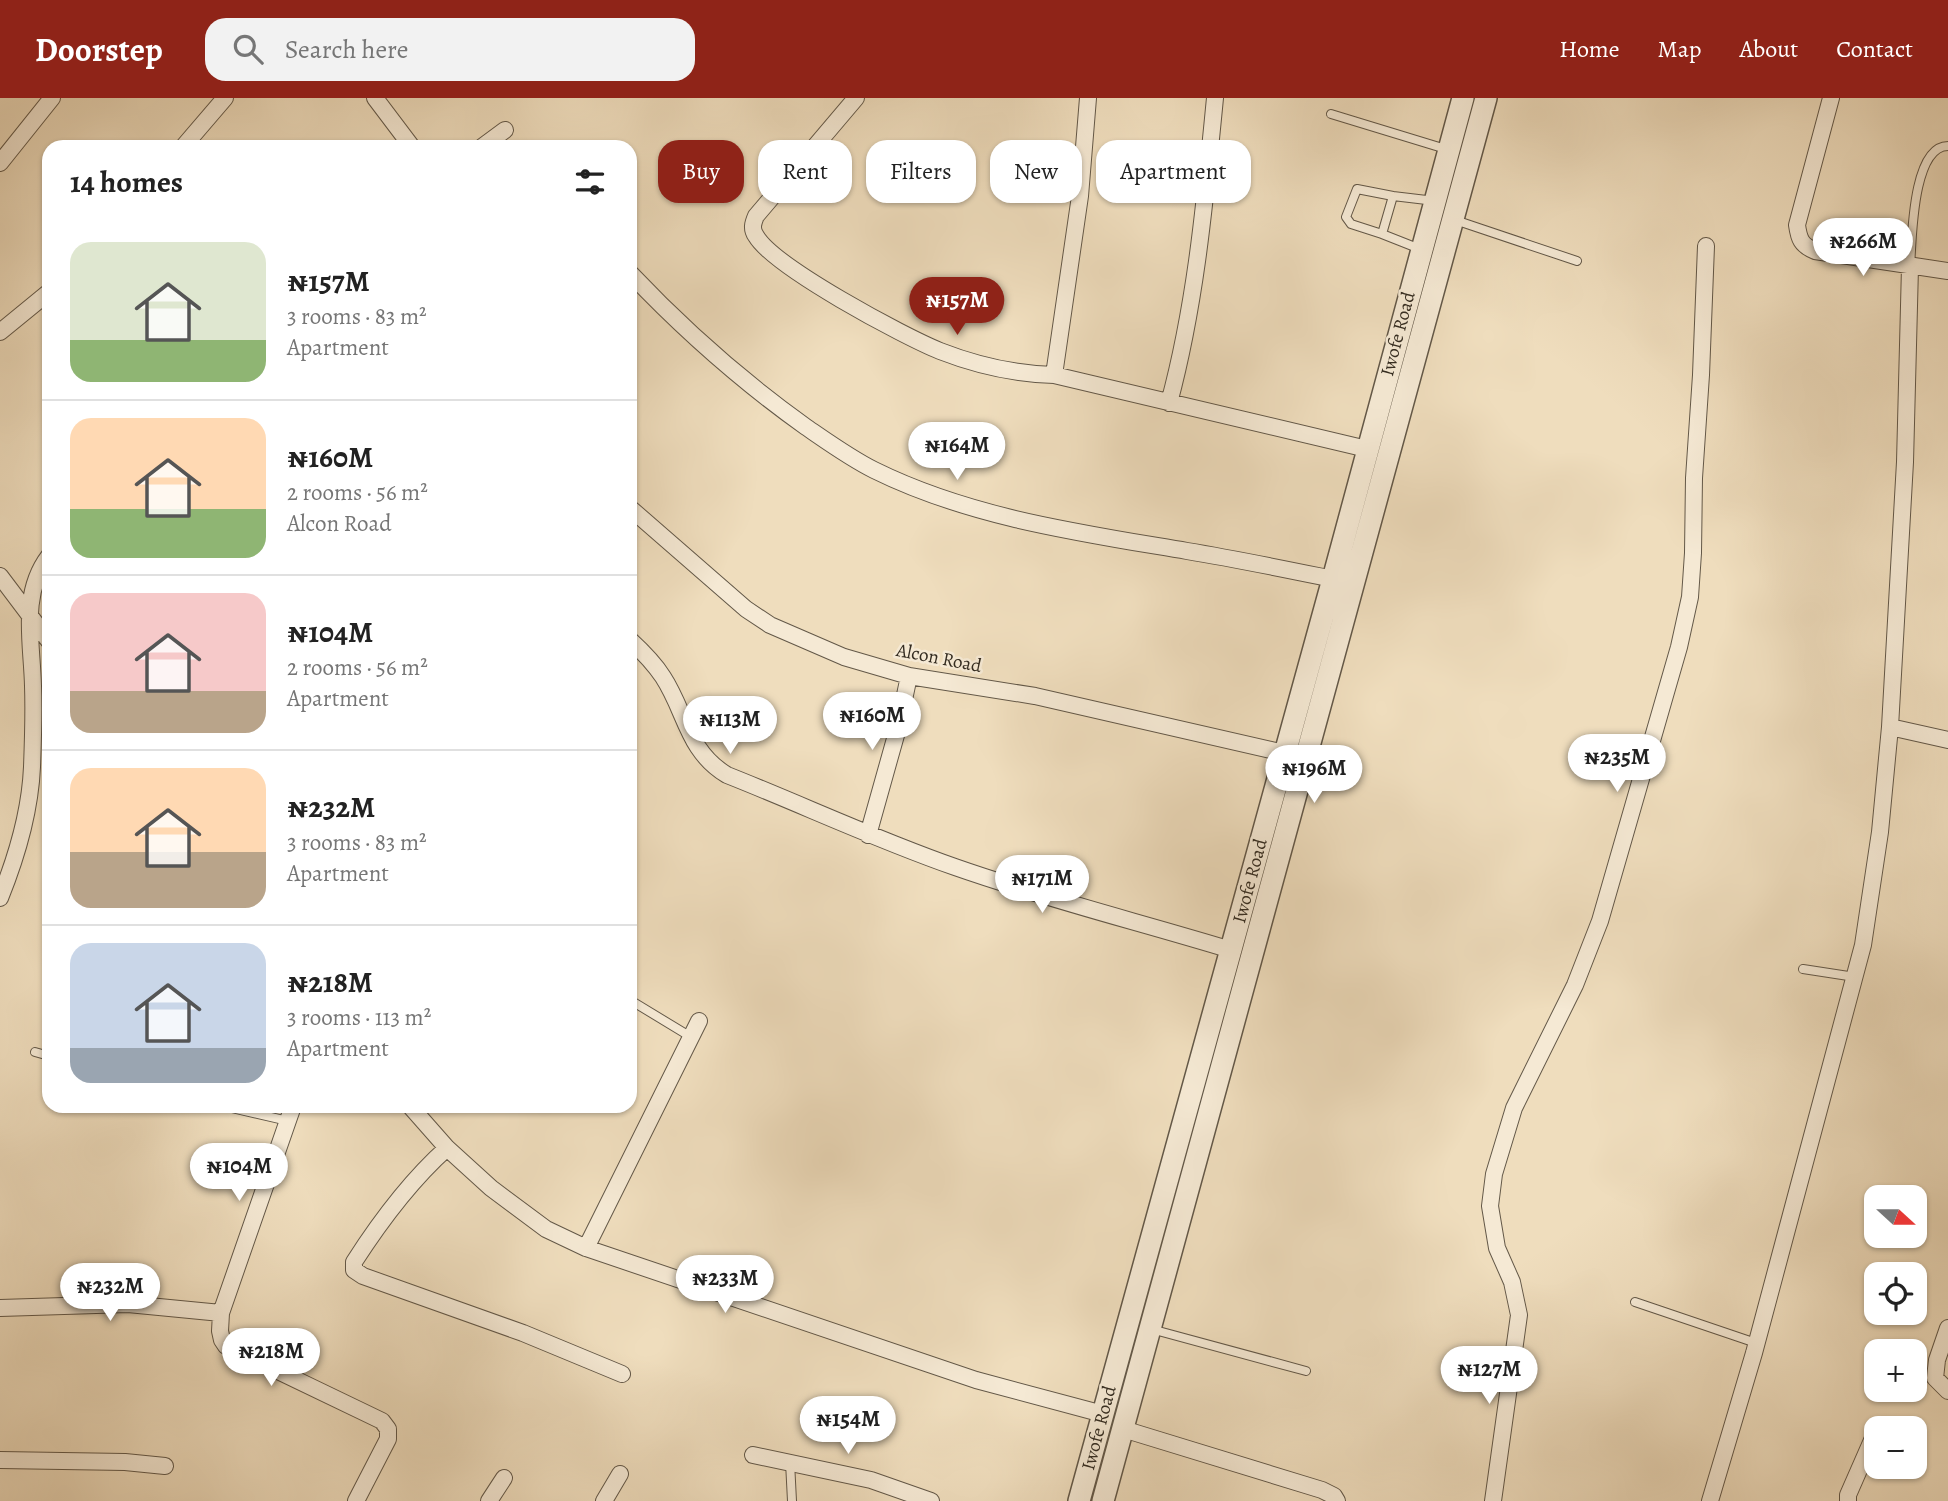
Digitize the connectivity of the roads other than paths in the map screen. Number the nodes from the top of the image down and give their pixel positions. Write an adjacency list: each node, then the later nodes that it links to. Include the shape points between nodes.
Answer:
1 (52, 98): 17 (street)
2 (225, 98): 12 (street)
3 (375, 98): 13 (street)
4 (856, 98): 30 (street, via 756,216 757,238 836,296 939,351 1008,370)
5 (1088, 98): 30 (street, via 1080,196)
6 (1215, 98): 31 (street, via 1184,347)
7 (1462, 98): 16 (street, Iwofe Road)
8 (1486, 98): 20 (street, Iwofe Road)
9 (1831, 98): 25 (street, via 1797,225 1799,240 1815,251)
10 (1331, 114): 16 (lane)
11 (505, 130): 14 (street)
12 (189, 140)
13 (407, 140)
14 (491, 140)
15 (1948, 146): 25 (lane, via 1931,153 1920,174)
16 (1449, 150): 19 (street, Iwofe Road)
17 (0, 163)
18 (1393, 196): 19 (lane); 21 (lane); 21 (lane, via 1357,189 1346,217)
19 (1435, 201): 23 (street, Iwofe Road)
20 (1452, 219): 24 (lane); 63 (street, Iwofe Road)
21 (1382, 234): 23 (lane)
22 (1706, 246): 85 (street, via 1693,553 1690,597 1679,647 1600,921 1575,985 1514,1108 1494,1174 1490,1206 1497,1248 1512,1282 1519,1315)
23 (1421, 250): 32 (street, Iwofe Road)
24 (1577, 261)
25 (1909, 267): 26 (street); 41 (street, via 1905,463)
26 (1948, 271)
27 (637, 280): 36 (street, via 774,404 873,469 923,491 1037,524)
28 (42, 296): 29 (street)
29 (3, 321)
30 (1054, 375): 31 (street)
31 (1169, 403): 32 (street)
32 (1367, 449): 36 (street, Iwofe Road)
33 (637, 514): 40 (street, Alcon Road, via 770,625 844,657)
34 (42, 565): 37 (street)
35 (0, 576): 37 (street)
36 (1333, 579): 43 (street, Iwofe Road)
37 (28, 614): 38 (street); 45 (street, via 32,770 23,832)
38 (42, 632)
39 (637, 648): 44 (street, via 663,678 697,750 712,766)
40 (909, 676): 43 (street, Alcon Road, via 1035,696); 44 (street)
41 (1890, 727): 42 (street); 49 (street, via 1880,832)
42 (1948, 740)
43 (1284, 753): 47 (street, Iwofe Road)
44 (868, 835): 47 (street, via 1043,896)
45 (5, 870): 46 (street)
46 (0, 898)
47 (1231, 950): 68 (street, Iwofe Road)
48 (1803, 969): 49 (lane)
49 (1855, 977): 64 (street)
50 (637, 1004): 52 (lane)
51 (699, 1021): 52 (street)
52 (691, 1037): 58 (street)
53 (35, 1052): 54 (lane)
54 (42, 1054)
55 (290, 1113): 61 (street)
56 (416, 1113): 57 (street)
57 (447, 1148): 58 (street, via 547,1229); 66 (street, via 419,1172 354,1262 354,1270)
58 (586, 1248): 68 (street, via 976,1380)
59 (1635, 1302): 64 (lane)
60 (0, 1308): 61 (street, via 128,1304)
61 (221, 1313): 77 (street, via 220,1331 226,1346 382,1420 388,1439)
62 (1948, 1328): 67 (street, via 1935,1378)
63 (1151, 1329): 65 (lane); 69 (street, Iwofe Road)
64 (1756, 1343): 86 (street)
65 (1306, 1371)
66 (622, 1374)
67 (1948, 1391)
68 (1103, 1414): 82 (street, Iwofe Road)
69 (1123, 1429): 83 (street, Iwofe Road); 84 (street, via 1322,1490)
70 (753, 1455): 73 (street)
71 (1864, 1456): 87 (street)
72 (0, 1460): 74 (street)
73 (790, 1462): 80 (lane); 81 (street, via 871,1480)
74 (165, 1466)
75 (620, 1474): 79 (street)
76 (504, 1478): 78 (street)
77 (356, 1501)
78 (489, 1501)
79 (604, 1501)
80 (792, 1501)
81 (932, 1501)
82 (1079, 1501)
83 (1103, 1501)
84 (1337, 1501)
85 (1493, 1501)
86 (1710, 1501)
87 (1847, 1501)

